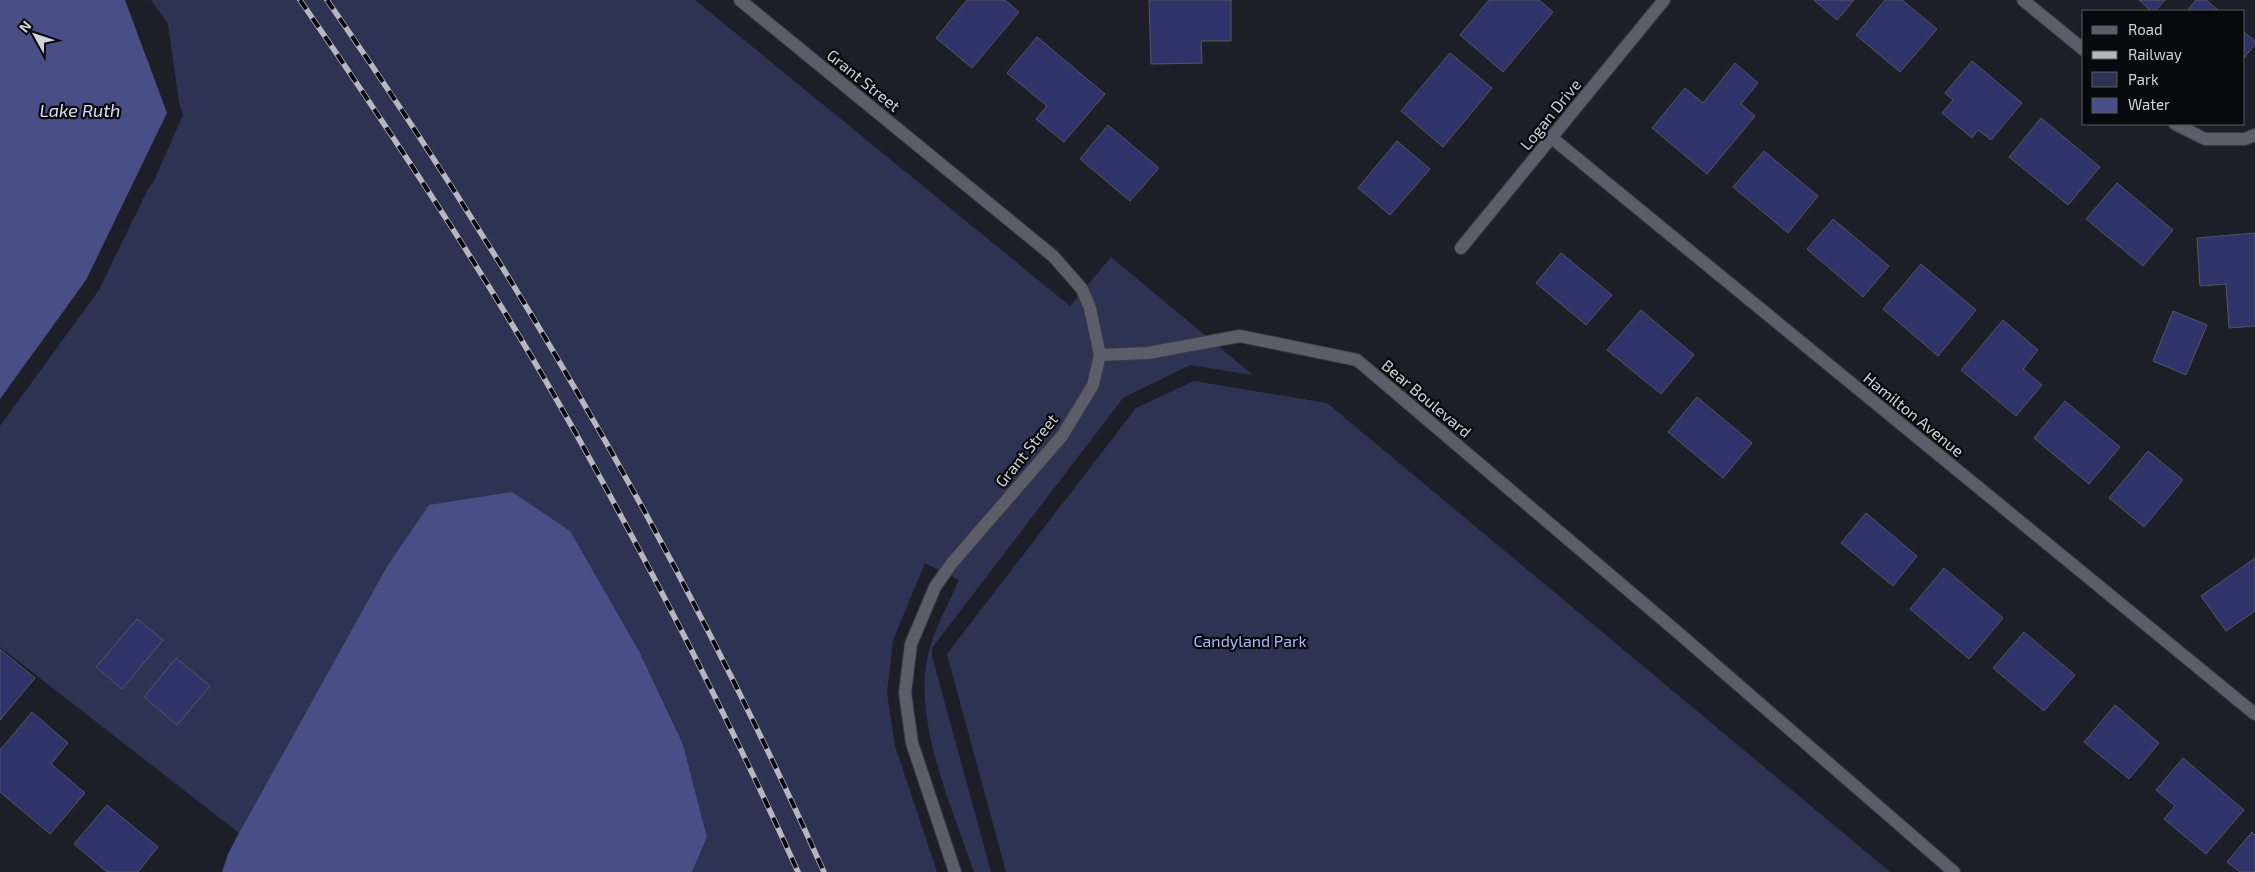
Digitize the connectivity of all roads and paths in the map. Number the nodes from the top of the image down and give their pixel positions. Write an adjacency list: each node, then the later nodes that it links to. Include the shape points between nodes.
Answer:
1 (740, 0): 9 (street, Grant Street, via 1053,256 1082,289 1090,308)
2 (1664, 0): 7 (street, Logan Drive)
3 (2023, 0): 4 (street)
4 (2082, 48)
5 (2177, 125): 6 (street, via 2205,139 2245,139)
6 (2255, 134)
7 (1552, 138): 8 (street, Logan Drive); 10 (street, Hamilton Avenue)
8 (1461, 248)
9 (1100, 355): 11 (street, Grant Street, via 1093,385 1062,436 952,563 935,587 911,644 905,693 912,743); 12 (street, Bear Boulevard, via 1148,353 1240,336 1357,360)
10 (2255, 714)
11 (955, 872)
12 (1954, 872)

